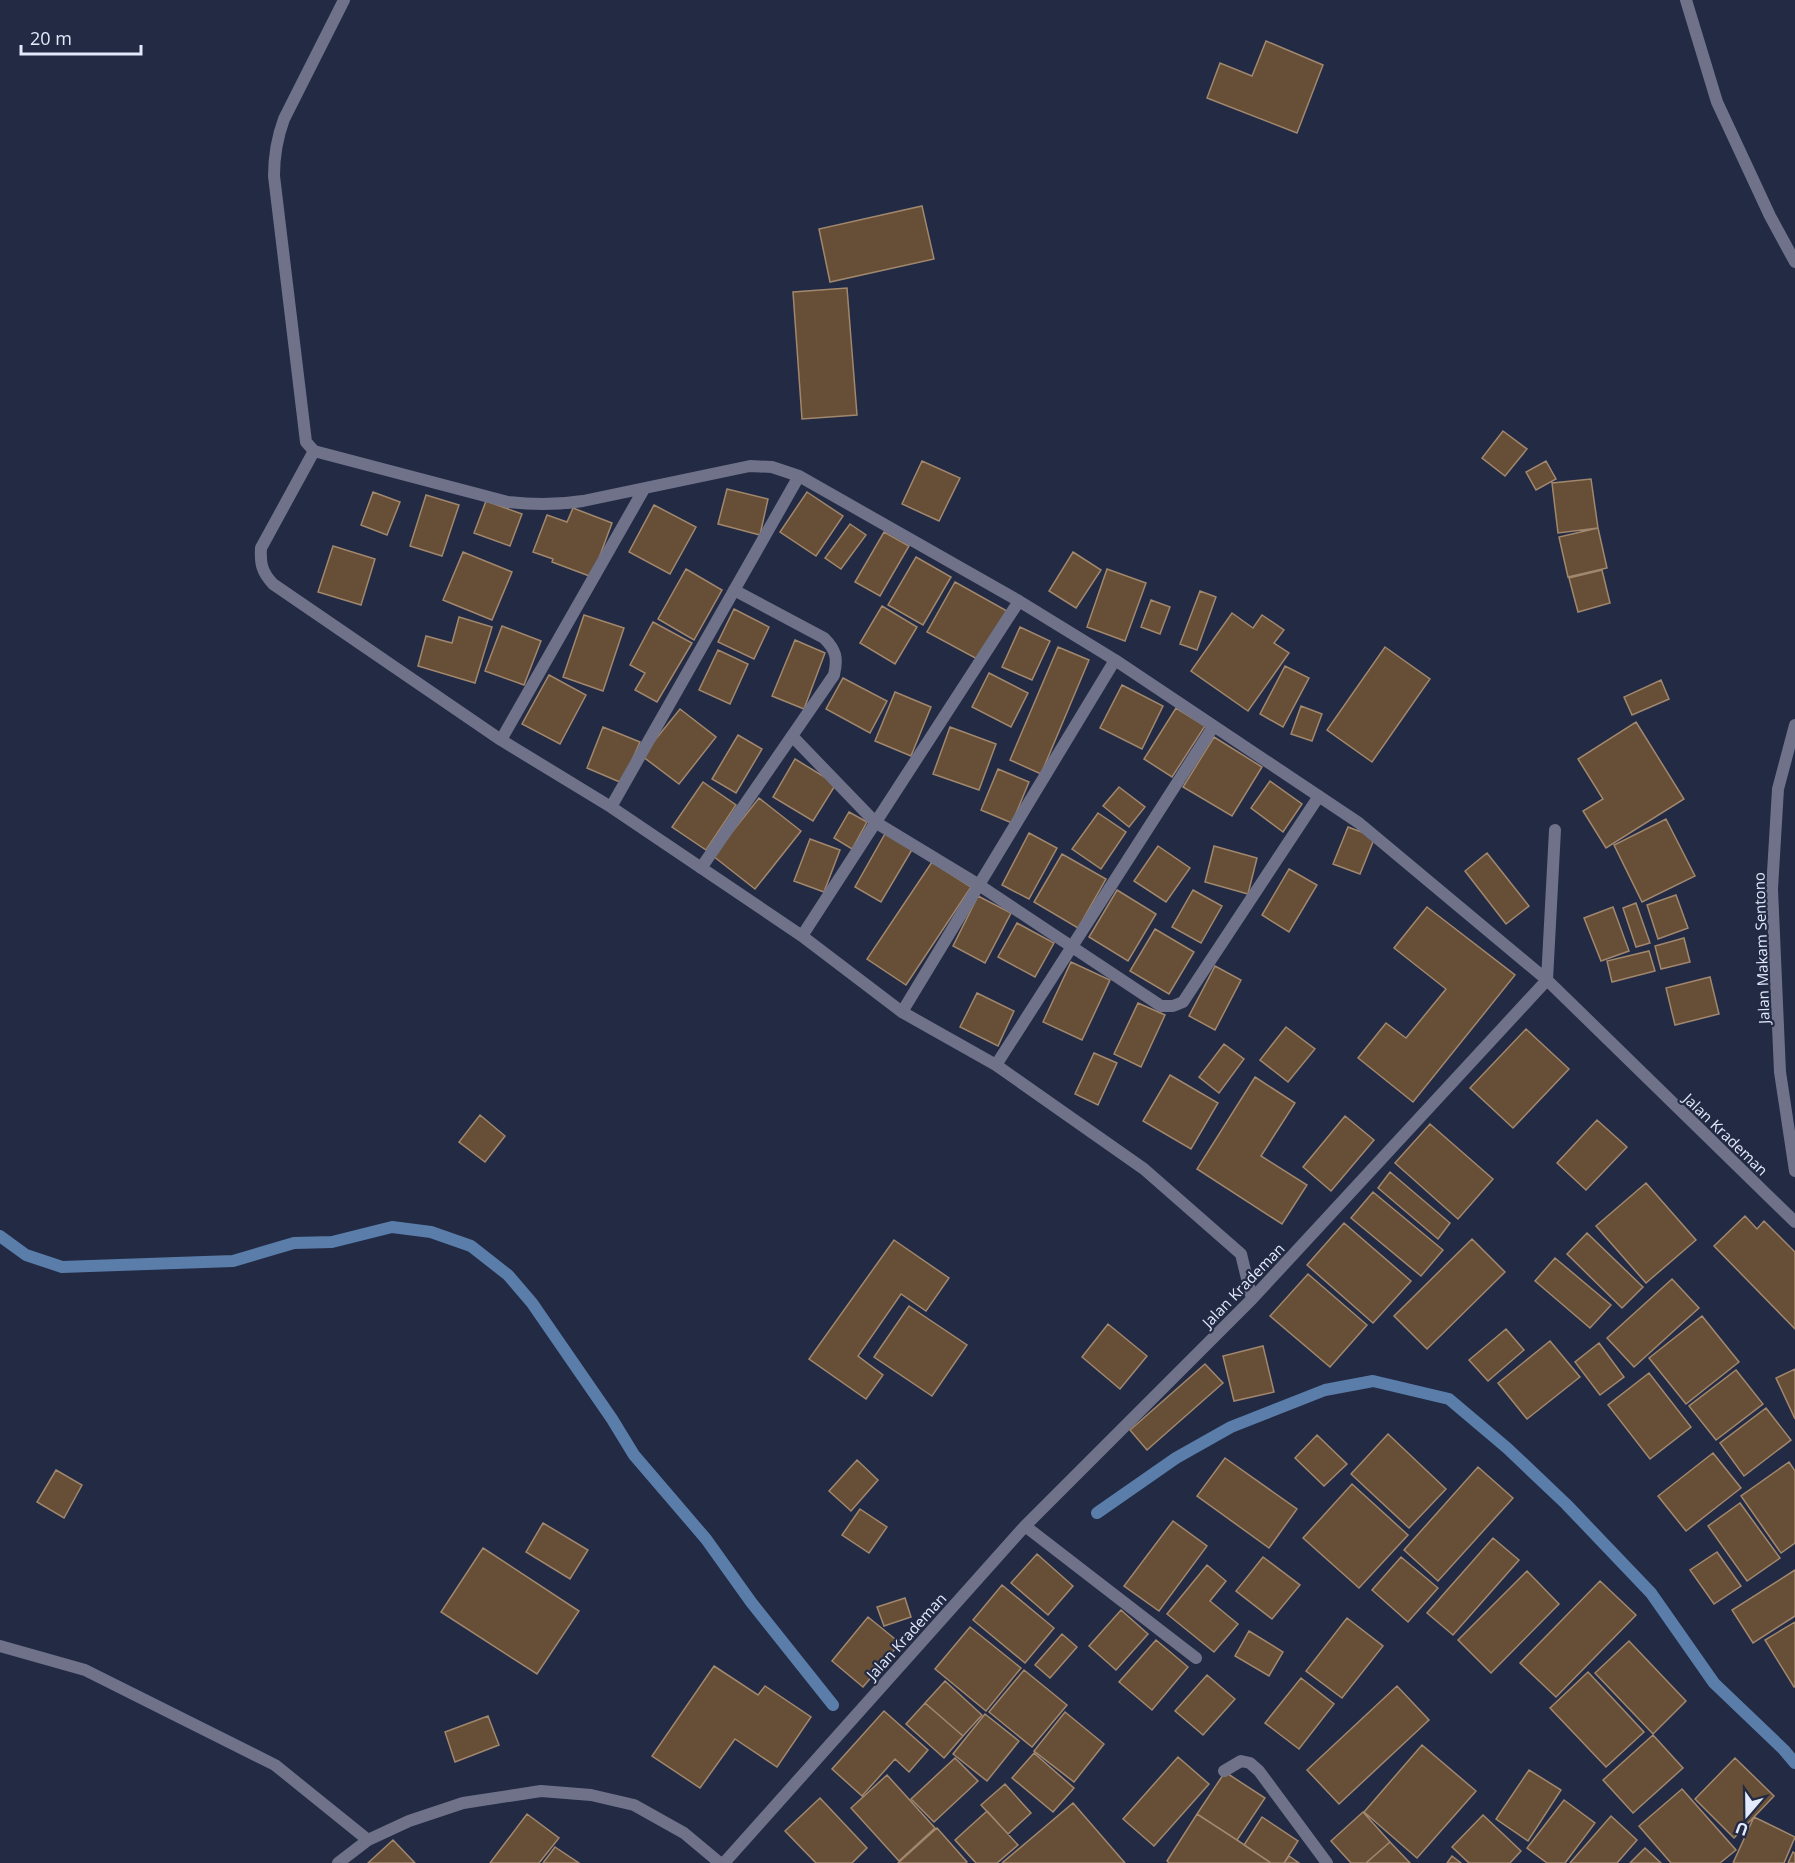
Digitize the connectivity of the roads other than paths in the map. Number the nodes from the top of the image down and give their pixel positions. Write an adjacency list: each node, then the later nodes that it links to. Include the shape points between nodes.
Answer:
1 (344, 0): 4 (street, via 284,119 274,159 306,442)
2 (1686, 0): 3 (street, via 1717,102)
3 (1795, 262)
4 (314, 451): 6 (street, via 531,505 561,505); 13 (street, via 261,548 264,575)
5 (799, 476): 6 (street, via 772,467 750,466); 7 (street); 8 (street)
6 (644, 489): 13 (street)
7 (734, 590): 12 (street, via 824,638 834,648 834,675); 15 (street)
8 (1019, 601): 9 (street); 16 (street)
9 (1115, 660): 11 (street); 19 (street)
10 (1795, 725): 25 (street, Jalan Makam Sentono, via 1778,789 1772,889 1780,1072)
11 (1213, 727): 14 (street); 21 (street)
12 (792, 737): 16 (street); 18 (street)
13 (501, 740): 15 (street)
14 (1319, 796): 21 (street, via 1183,1002 1161,1006); 22 (street, via 1380,839)
15 (611, 807): 18 (street)
16 (875, 822): 19 (street); 20 (street)
17 (1555, 830): 22 (street)
18 (701, 868): 20 (street)
19 (979, 885): 21 (street); 23 (street)
20 (802, 936): 23 (street)
21 (1072, 948): 24 (street)
22 (1547, 980): 26 (street, Jalan Krademan); 27 (street, Jalan Krademan)
23 (903, 1012): 24 (street)
24 (996, 1065): 27 (street, via 1144,1169 1241,1254)
25 (1795, 1171)
26 (1795, 1222)
27 (1252, 1299): 28 (street, Jalan Krademan)
28 (1025, 1526): 30 (street); 34 (street, Jalan Krademan)
29 (0, 1646): 32 (street, via 85,1670 276,1766)
30 (1196, 1658)
31 (1224, 1771): 35 (street, via 1241,1761 1259,1771)
32 (368, 1839): 33 (street); 34 (street, via 463,1803 541,1791 591,1795 634,1805 684,1833)
33 (338, 1863)
34 (722, 1863)
35 (1327, 1863)

